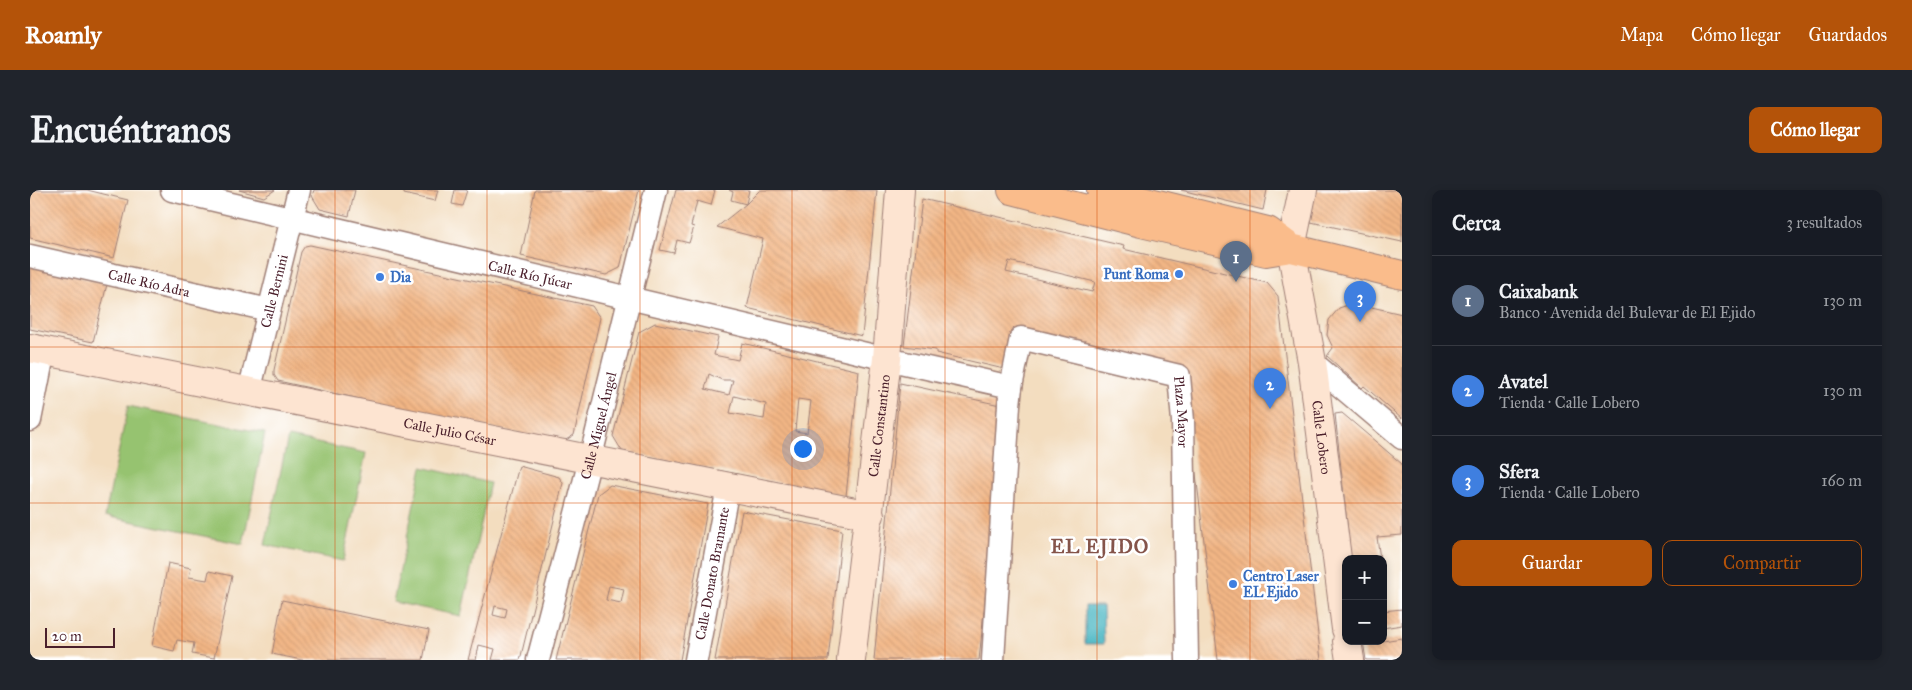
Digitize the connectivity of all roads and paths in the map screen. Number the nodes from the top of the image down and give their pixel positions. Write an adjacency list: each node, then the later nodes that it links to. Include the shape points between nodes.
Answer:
1 (172, 190): 8 (street, Calle Río Júcar)
2 (299, 190): 8 (street, Calle Bernini)
3 (656, 190): 12 (street, Calle Miguel Ángel)
4 (900, 190): 15 (street, Calle Constantino)
5 (1012, 190): 9 (main road, via 1266,252)
6 (1101, 190): 9 (main road, via 1268,231)
7 (1303, 190): 9 (street)
8 (292, 218): 12 (street, Calle Río Júcar); 13 (street, Calle Bernini)
9 (1291, 248): 11 (main road); 16 (street, Calle Lobero)
10 (30, 256): 13 (street, Calle Río Adra)
11 (1402, 274)
12 (630, 299): 15 (street, Calle Río Júcar); 21 (street, Calle Miguel Ángel)
13 (269, 310): 18 (street, Calle Bernini)
14 (37, 349): 18 (street, Calle Julio César); 19 (street)
15 (887, 359): 17 (street); 23 (street, Calle Constantino)
16 (1312, 362): 20 (street); 24 (street, Calle Lobero)
17 (1011, 387): 29 (street, Plaza Mayor); 30 (street, Plaza Mayor, via 1021,338 1179,376 1183,422)
18 (249, 392): 21 (street, Calle Julio César)
19 (30, 420)
20 (1402, 438)
21 (590, 460): 22 (street, Calle Julio César); 26 (street, Calle Miguel Ángel)
22 (728, 487): 23 (street, Calle Julio César); 27 (street, Calle Donato Bramante)
23 (870, 515): 28 (street, Calle Constantino)
24 (1342, 600)
25 (1348, 645): 31 (street)
26 (538, 660)
27 (696, 660)
28 (851, 660)
29 (993, 660)
30 (1187, 660)
31 (1350, 660)

